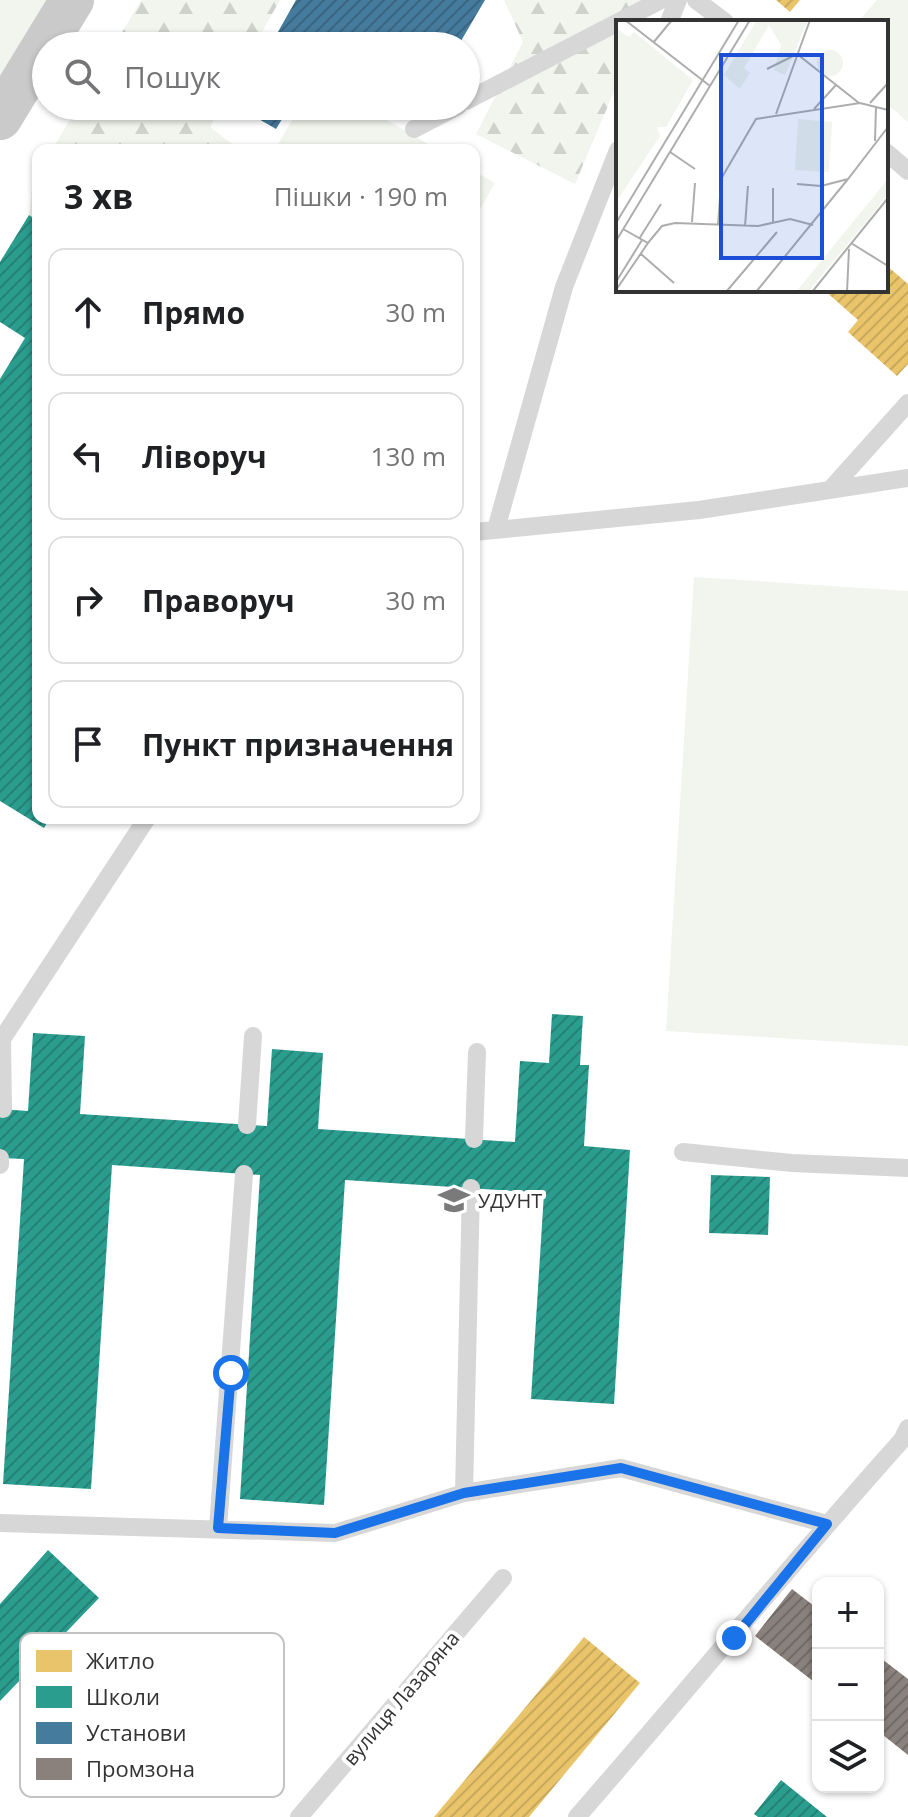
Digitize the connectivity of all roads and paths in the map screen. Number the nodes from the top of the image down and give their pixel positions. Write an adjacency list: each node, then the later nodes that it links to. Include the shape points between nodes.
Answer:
1 (72, 0): 9 (main road)
2 (661, 0): 5 (lane)
3 (678, 0): 6 (lane)
4 (696, 0): 7 (lane)
5 (622, 20)
6 (670, 20)
7 (722, 20)
8 (616, 23): 11 (lane)
9 (52, 32)
10 (32, 66): 12 (main road)
11 (480, 94)
12 (0, 118)
13 (431, 120): 14 (lane)
14 (414, 129)
15 (888, 154): 17 (lane)
16 (616, 155): 21 (lane, via 564,287)
17 (908, 171)
18 (908, 403): 20 (lane)
19 (908, 478): 20 (lane)
20 (830, 490): 21 (lane, via 699,510)
21 (496, 529): 22 (lane)
22 (480, 531)
23 (143, 824): 24 (lane)
24 (8, 1018): 27 (lane, via 2,1039)
25 (253, 1036): 28 (lane)
26 (477, 1052): 29 (lane)
27 (3, 1109)
28 (247, 1125)
29 (474, 1139)
30 (683, 1152): 33 (lane)
31 (0, 1158): 32 (lane)
32 (0, 1165)
33 (908, 1168)
34 (244, 1174): 40 (lane)
35 (471, 1188): 37 (lane)
36 (906, 1436): 39 (lane)
37 (464, 1493): 39 (lane, via 621,1468); 40 (lane, via 335,1533)
38 (0, 1523): 40 (lane)
39 (827, 1524): 43 (lane)
40 (218, 1528)
41 (503, 1578): 42 (lane, вулиця Лазаряна)
42 (299, 1817)
43 (577, 1817)

